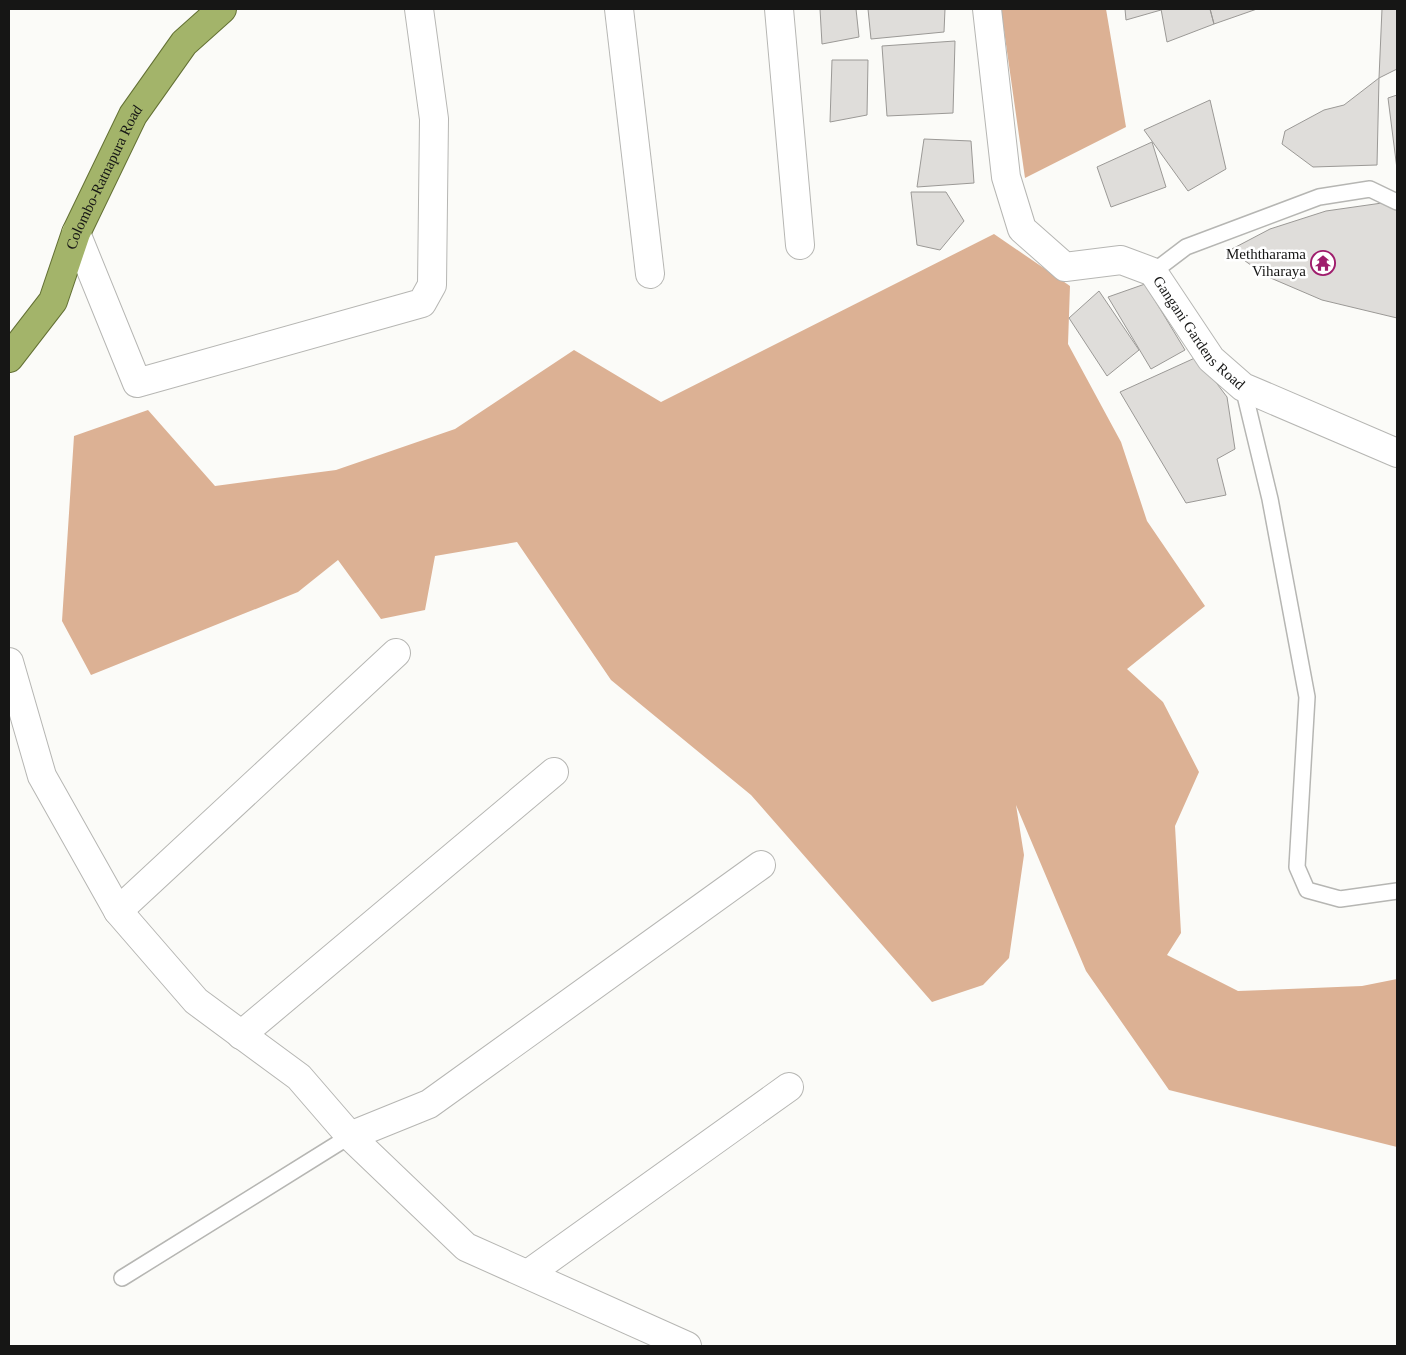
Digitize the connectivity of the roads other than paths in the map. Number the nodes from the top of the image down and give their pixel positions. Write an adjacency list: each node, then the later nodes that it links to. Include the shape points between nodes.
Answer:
1 (222, 9): 7 (highway, Colombo-Ratnapura Road, via 184,43 133,115)
2 (419, 9): 7 (street, via 434,119 432,285 422,303 137,383)
3 (619, 9): 10 (street)
4 (779, 9): 8 (street)
5 (987, 9): 9 (street, Gangani Gardens Road, via 1006,177 1022,230 1066,267 1121,260)
6 (1397, 202): 9 (lane, via 1370,189 1319,197 1186,247)
7 (76, 233): 11 (highway, Colombo-Ratnapura Road, via 52,301)
8 (800, 245)
9 (1153, 272): 12 (street, Gangani Gardens Road, via 1211,359)
10 (650, 274)
11 (9, 358)
12 (1243, 387): 13 (street, Gangani Gardens Road); 18 (lane, via 1270,499 1307,697 1297,867 1307,890 1340,899)
13 (1397, 453)
14 (396, 653): 19 (street)
15 (9, 662): 19 (street, via 42,776)
16 (554, 772): 20 (street)
17 (761, 864): 22 (street, via 429,1104)
18 (1397, 891)
19 (118, 911): 20 (street, via 196,1001)
20 (241, 1034): 22 (street, via 299,1077)
21 (789, 1087): 23 (street)
22 (350, 1136): 23 (street, via 466,1247); 24 (lane)
23 (528, 1274): 25 (street)
24 (122, 1278)
25 (687, 1346)

